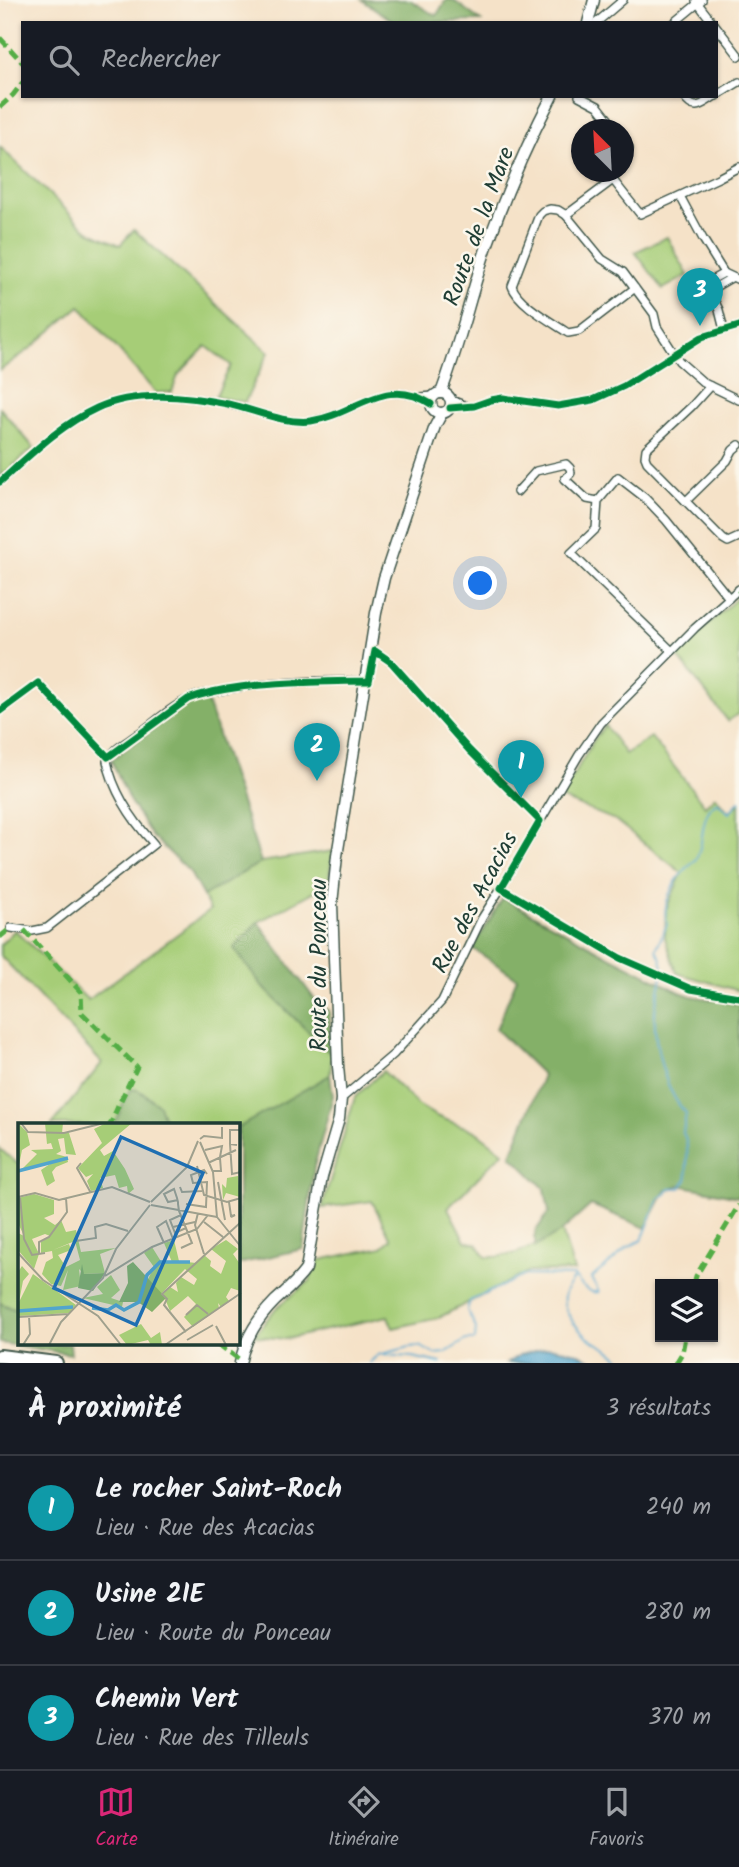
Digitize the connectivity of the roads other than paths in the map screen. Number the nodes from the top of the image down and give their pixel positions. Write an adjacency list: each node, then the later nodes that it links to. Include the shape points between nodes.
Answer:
1 (594, 0): 4 (street)
2 (623, 0): 5 (street)
3 (698, 1): 6 (street); 7 (street)
4 (589, 21)
5 (598, 21)
6 (676, 21)
7 (713, 21)
8 (718, 28): 9 (street)
9 (739, 56)
10 (739, 82): 11 (street)
11 (718, 95)
12 (551, 98): 29 (street, Route de la Mare, via 525,149 486,250)
13 (583, 98): 16 (street)
14 (684, 98): 15 (street, via 694,106)
15 (713, 98)
16 (608, 119)
17 (739, 167): 20 (street)
18 (610, 182): 21 (street)
19 (615, 182): 20 (street, via 640,214)
20 (680, 196): 22 (street)
21 (566, 215): 23 (street, via 602,259 623,272); 23 (street, via 550,209 539,215 512,283 515,294 572,333)
22 (731, 277): 25 (street, via 706,283)
23 (635, 288): 26 (street)
24 (739, 326): 25 (street)
25 (724, 330): 26 (street, via 702,337)
26 (674, 355): 27 (street); 29 (street, via 593,400 558,406 503,398 468,407)
27 (710, 386): 28 (street); 34 (street, via 645,452 647,462)
28 (739, 400)
29 (441, 403): 31 (street, via 412,394 382,394 328,417 290,421 197,399 125,400 97,408 62,429); 39 (street, Route du Ponceau, via 384,578)
30 (739, 444): 34 (street)
31 (0, 482)
32 (517, 492): 33 (street, via 536,471 566,464 571,473 565,479 587,499)
33 (597, 501): 37 (street, via 618,477 666,520); 38 (street, via 596,529 570,552)
34 (686, 501): 35 (street, via 723,539)
35 (739, 537)
36 (739, 589): 37 (street, Rue des Acacias)
37 (729, 598): 38 (street, Rue des Acacias)
38 (672, 651): 41 (street, Rue des Acacias, via 590,738 482,918 442,1001 394,1054)
39 (365, 681): 40 (street, via 247,687 200,695 175,708 107,761 131,814 154,844 47,928); 41 (street, Route du Ponceau, via 332,904)
40 (11, 928)
41 (341, 1099): 44 (street, Route du Ponceau, via 306,1269 259,1319)
42 (0, 1356): 43 (highway)
43 (56, 1363)
44 (240, 1363)

